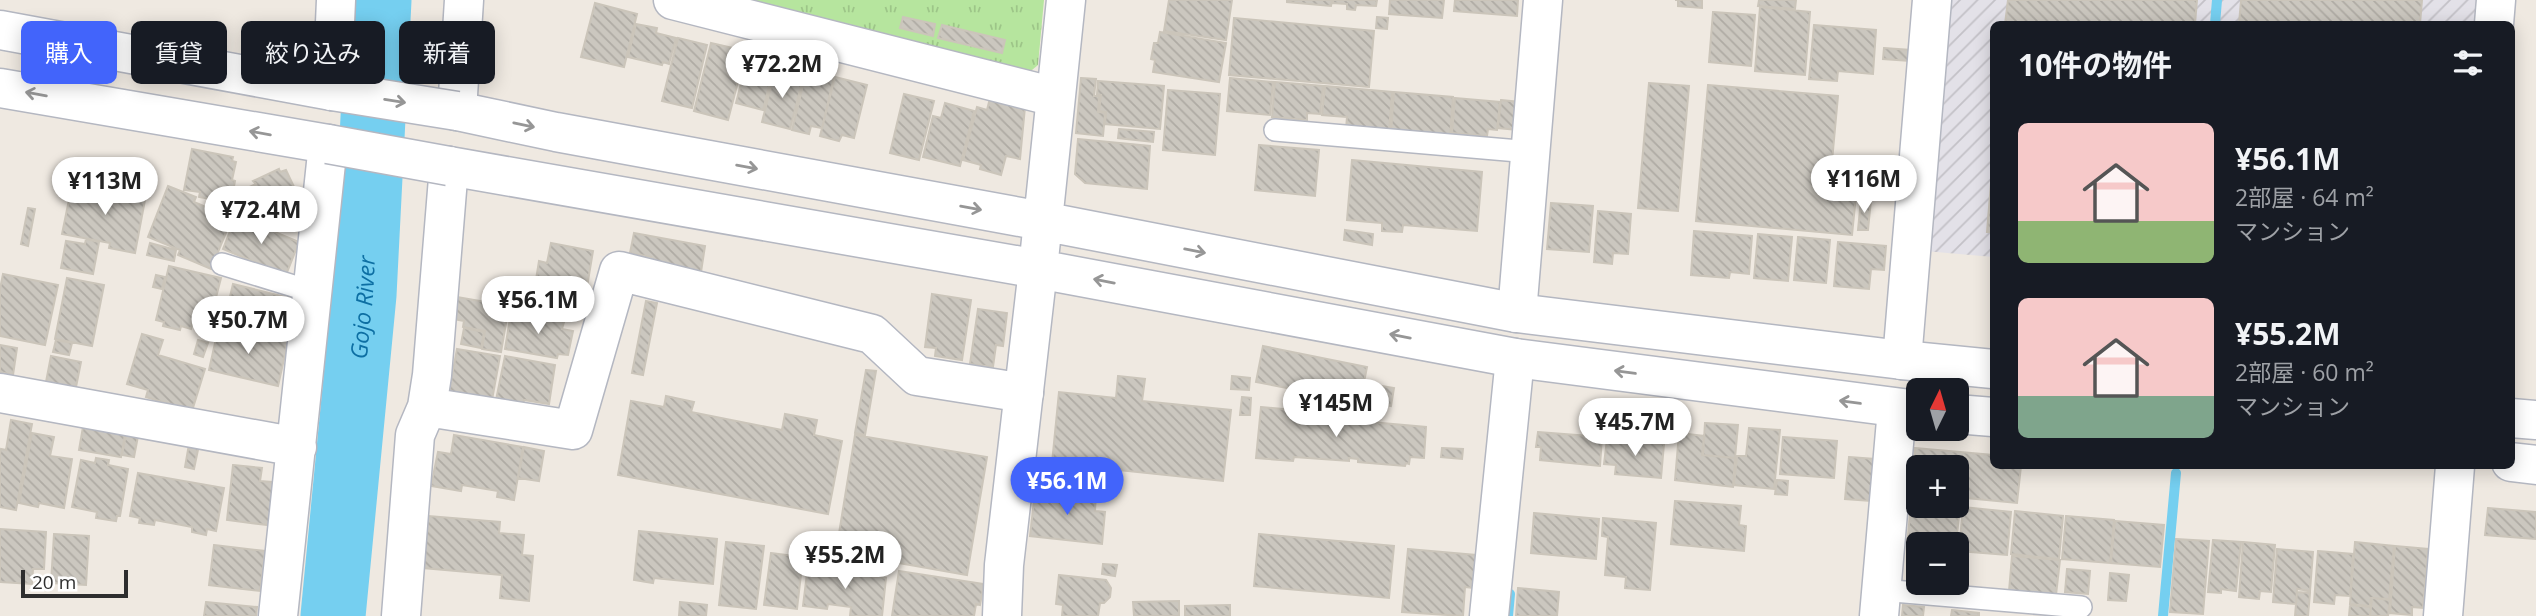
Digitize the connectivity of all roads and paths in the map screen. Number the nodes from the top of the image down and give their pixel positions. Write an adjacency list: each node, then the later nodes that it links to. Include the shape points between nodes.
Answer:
1 (337, 0): 11 (street)
2 (464, 0): 13 (street)
3 (673, 0): 12 (street)
4 (1066, 0): 12 (street)
5 (1543, 0): 16 (street)
6 (1932, 0): 24 (street)
7 (2496, 0): 8 (street)
8 (2494, 21)
9 (0, 30): 11 (street)
10 (0, 88): 15 (street, one-way to 10)
11 (332, 91): 13 (street, one-way to 13, bridge)
12 (1055, 97): 18 (street)
13 (457, 111): 18 (street, one-way to 18)
14 (1275, 130): 16 (lane)
15 (328, 144): 17 (street, bridge); 21 (street)
16 (1530, 152): 22 (street)
17 (449, 166): 20 (street); 28 (street)
18 (1042, 221): 20 (street); 22 (street, one-way to 22)
19 (222, 264): 21 (lane)
20 (1038, 269): 23 (street, one-way to 20); 27 (street)
21 (313, 292): 35 (street)
22 (1517, 313): 24 (street)
23 (1514, 358): 29 (street, one-way to 23); 44 (street)
24 (1902, 360): 25 (street)
25 (1990, 369)
26 (0, 393): 35 (street)
27 (1024, 393): 28 (street, via 917,376 872,334 620,271 573,430); 43 (street)
28 (427, 407): 41 (street, via 415,435)
29 (1906, 410)
30 (1969, 415): 31 (street)
31 (1990, 417)
32 (2515, 418): 33 (street)
33 (2536, 420)
34 (1906, 424): 39 (street)
35 (297, 447): 42 (street)
36 (2515, 462): 37 (street)
37 (2536, 465)
38 (2455, 469): 45 (street)
39 (1880, 603): 40 (lane)
40 (2081, 607)
41 (410, 615)
42 (278, 616)
43 (1002, 616)
44 (1489, 616)
45 (2443, 616)

